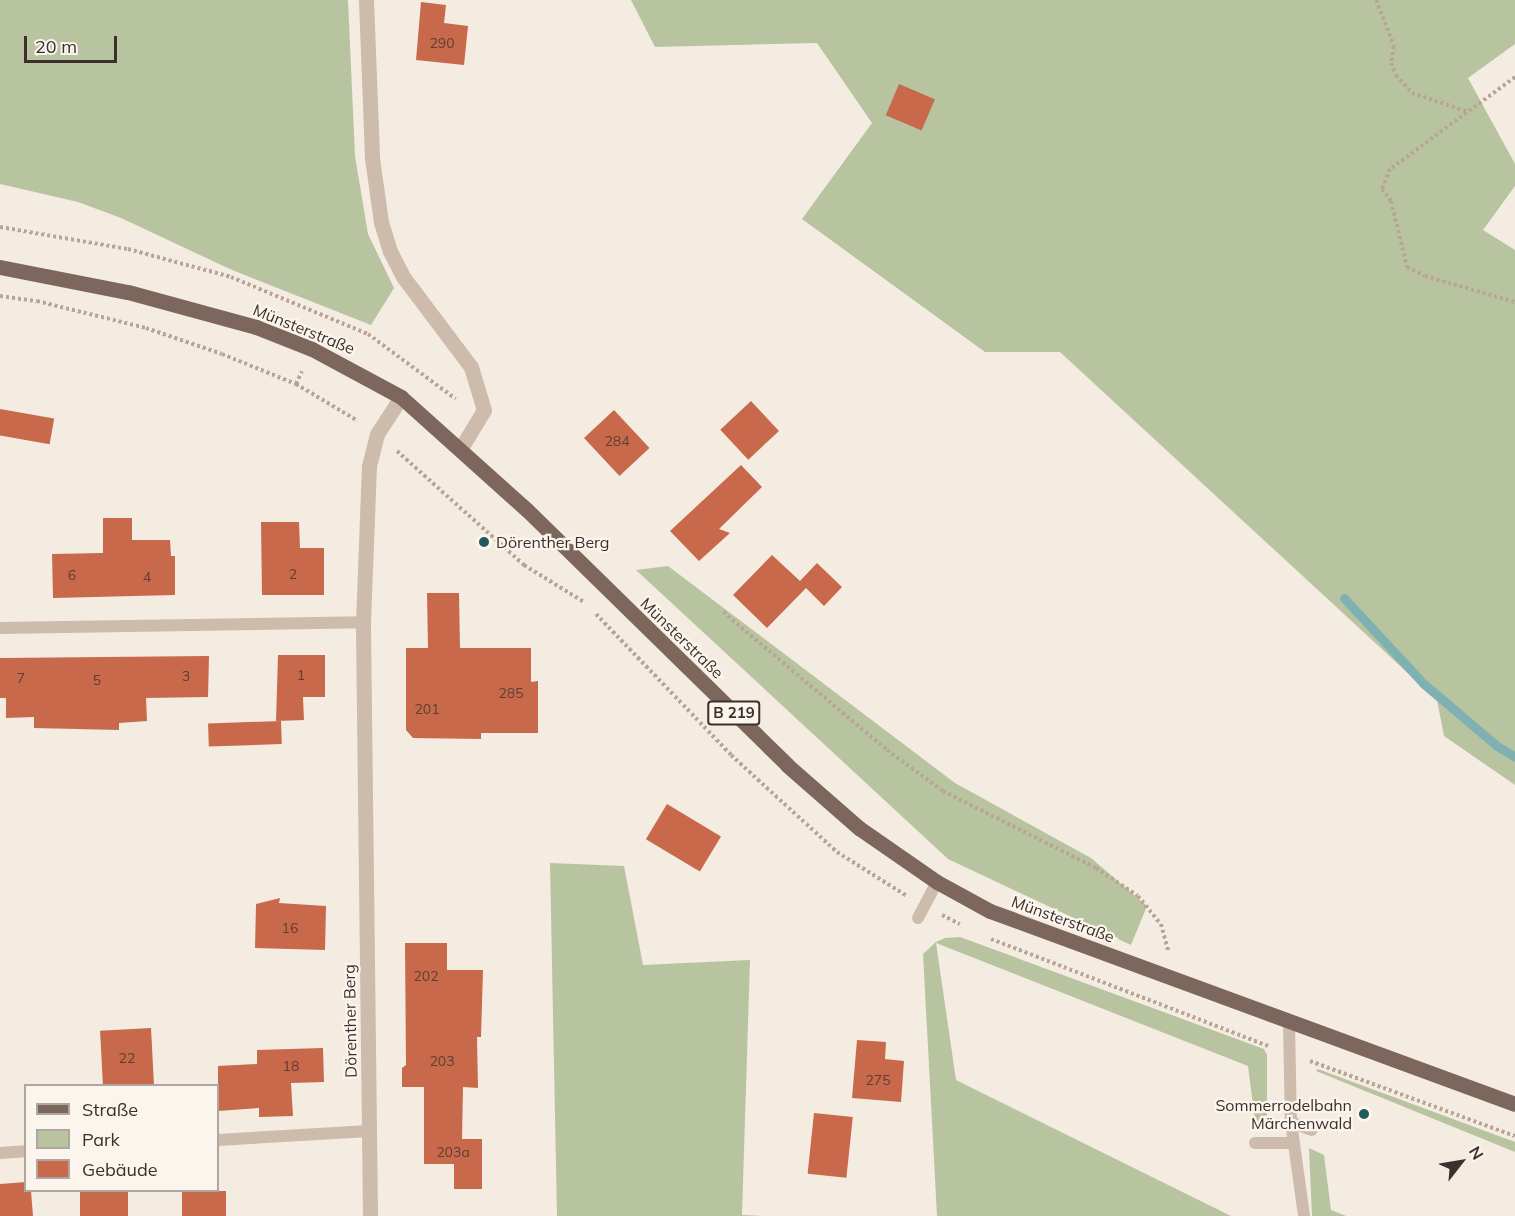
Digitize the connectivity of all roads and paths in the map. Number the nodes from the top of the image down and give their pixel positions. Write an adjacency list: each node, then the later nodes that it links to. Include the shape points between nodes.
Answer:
1 (366, 0): 11 (street, via 372,158 381,222 404,278 471,367 484,410)
2 (1376, 0): 4 (path, via 1394,46 1391,63 1396,75 1412,93)
3 (1515, 77): 4 (path)
4 (1468, 112): 8 (path, via 1390,169 1382,189 1391,201 1407,267 1425,276)
5 (0, 227): 11 (path, via 128,249 231,277 368,334)
6 (0, 267): 10 (main road, Münsterstraße / B 219, via 128,292 256,327 312,349)
7 (0, 296): 9 (path, via 37,301 146,328)
8 (1515, 302)
9 (296, 384)
10 (401, 397): 12 (main road, Münsterstraße / B 219); 14 (street, Dörenther Berg, via 376,434 369,466)
11 (481, 418): 12 (street)
12 (461, 448): 16 (main road, Münsterstraße / B 219, via 788,765 859,828)
13 (723, 612): 18 (path, via 886,750 943,791 1096,868 1138,896 1161,924 1168,944)
14 (363, 622): 15 (lane); 23 (street, Dörenther Berg)
15 (0, 628)
16 (937, 882): 17 (lane); 18 (main road, Münsterstraße / B 219, via 990,911)
17 (918, 918)
18 (1171, 978): 19 (main road, Münsterstraße / B 219)
19 (1289, 1022): 20 (main road, Münsterstraße / B 219); 21 (lane)
20 (1515, 1104)
21 (1291, 1122): 22 (lane); 26 (lane)
22 (1312, 1130)
23 (369, 1131): 24 (lane); 29 (street, Dörenther Berg)
24 (219, 1140)
25 (1255, 1143): 26 (lane)
26 (1294, 1143): 30 (lane)
27 (24, 1151): 28 (lane)
28 (0, 1153)
29 (370, 1216)
30 (1304, 1216)

